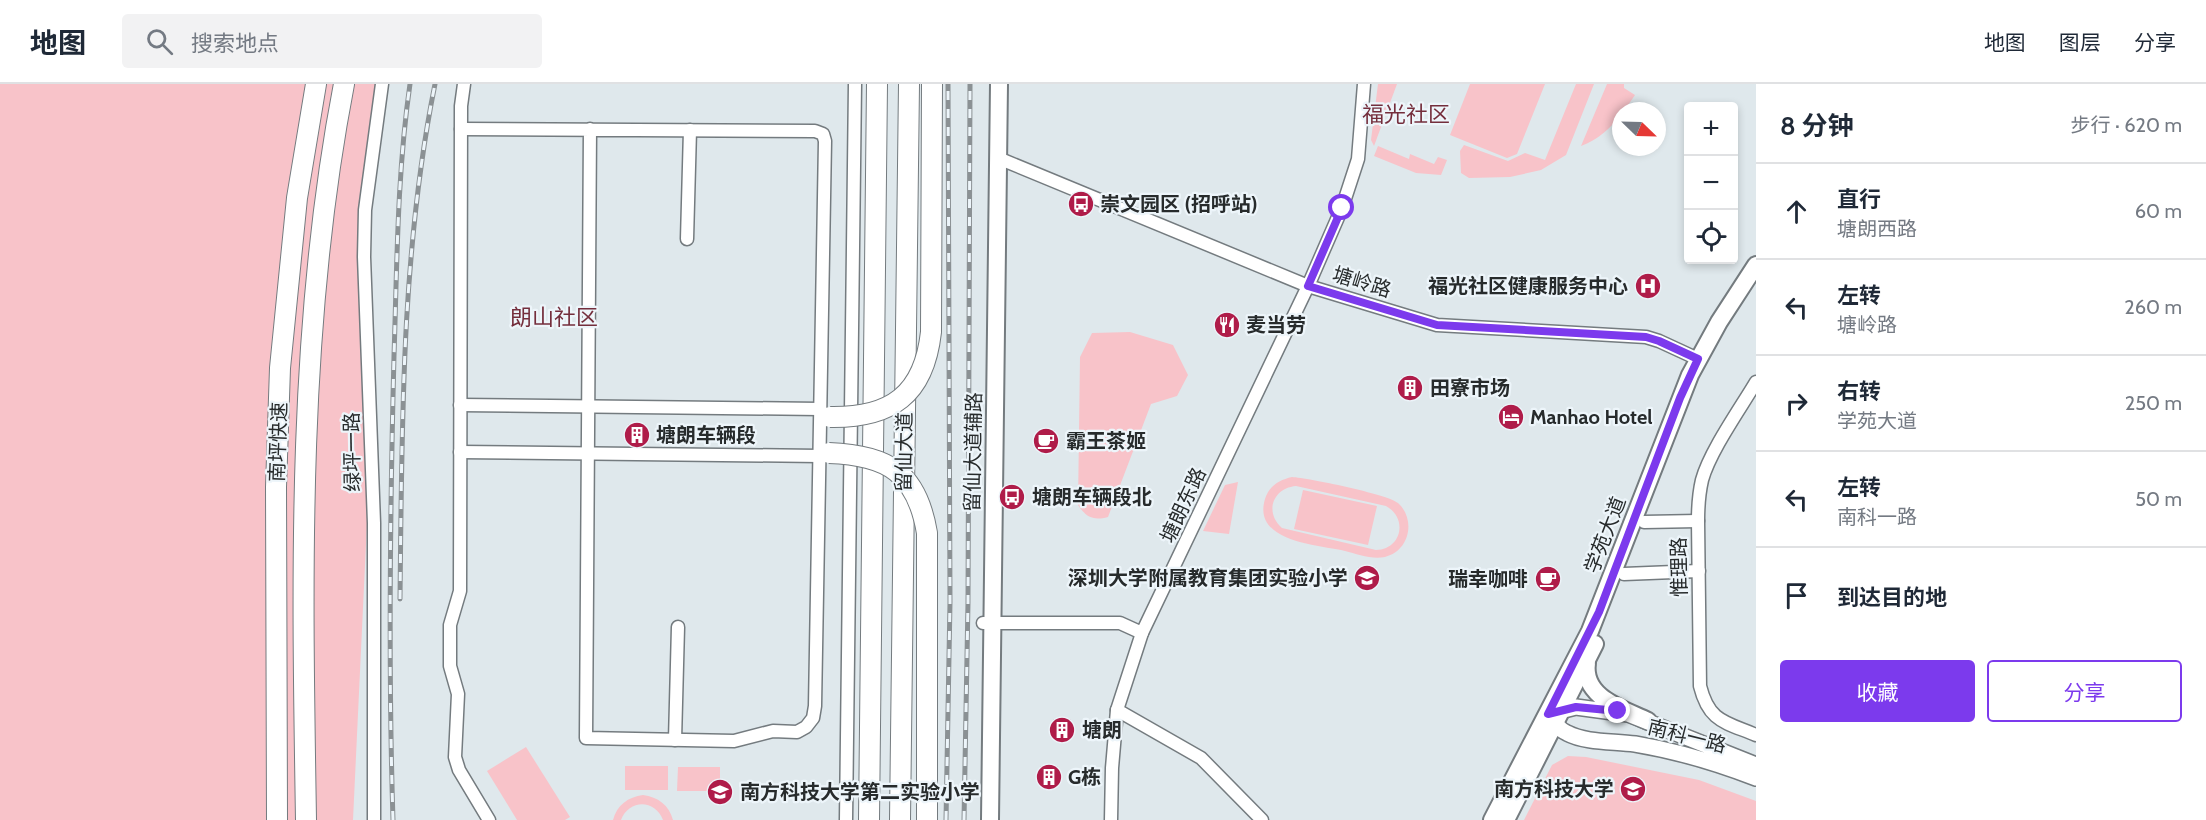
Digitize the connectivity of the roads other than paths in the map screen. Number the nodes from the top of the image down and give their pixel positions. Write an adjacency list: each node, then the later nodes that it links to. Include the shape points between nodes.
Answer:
1 (316, 84): 43 (main road, 南坪快速, via 297,198 280,368 276,488)
2 (344, 84): 44 (main road, 南坪快速, via 321,230 308,387 304,495)
3 (382, 84): 45 (street, 绿坪一路, via 365,210 364,257 374,524)
4 (464, 84): 12 (street)
5 (855, 84): 47 (street)
6 (877, 84): 48 (main road, 留仙大道)
7 (909, 84): 49 (main road, 留仙大道)
8 (932, 84): 24 (main road, bridge, via 931,332 925,363 914,384 899,400 867,416)
9 (989, 84): 32 (main road, 留仙大道辅路)
10 (999, 84): 15 (main road, 留仙大道辅路)
11 (1364, 84): 19 (street, 塘朗东路, via 1358,159 1342,208)
12 (461, 129): 13 (street); 22 (street)
13 (590, 129): 14 (street); 23 (street)
14 (690, 130): 16 (street); 24 (street, via 823,134)
15 (998, 158): 19 (street, 塘岭路); 32 (main road, 留仙大道辅路)
16 (687, 239)
17 (1756, 265): 20 (main road, 学苑大道)
18 (1756, 285): 29 (main road, 学苑大道, via 1704,372)
19 (1308, 286): 20 (street, 塘岭路, via 1437,325 1646,337); 34 (street, 塘朗东路)
20 (1698, 359): 37 (main road, 学苑大道)
21 (1756, 382): 28 (street, 惟理路, via 1702,478)
22 (460, 405): 23 (street); 25 (street)
23 (588, 406): 24 (street); 26 (street)
24 (823, 415): 27 (street)
25 (460, 452): 26 (street); 46 (street, via 460,591 450,625 450,666 458,694 455,757)
26 (588, 453): 27 (street); 40 (street, via 586,738)
27 (823, 454): 40 (street, via 813,718 797,732 773,731 734,741); 50 (main road, bridge, via 867,457 891,468 913,488 920,501 927,556)
28 (1698, 521): 29 (street); 30 (street, 惟理路)
29 (1644, 522): 31 (main road, 学苑大道)
30 (1700, 571): 31 (street); 39 (street, 惟理路, via 1700,686 1706,704 1715,717)
31 (1624, 574): 35 (main road, 学苑大道)
32 (988, 623): 34 (street, via 1120,623); 51 (main road, 留仙大道辅路); 52 (main road, 留仙大道辅路)
33 (678, 627): 40 (street)
34 (1142, 633): 36 (street, 塘朗东路)
35 (1587, 663): 37 (main road, 学苑大道); 38 (main road, via 1588,681 1598,695)
36 (1118, 710): 53 (street, 塘朗东路); 54 (street, via 1201,758)
37 (1555, 716): 38 (street, 南科一路, via 1576,707 1628,714); 42 (street, 南科一路, via 1565,733 1576,737 1677,753); 55 (main road, 学苑大道); 56 (main road, 学苑大道)
38 (1648, 721): 41 (street, 南科一路)
39 (1756, 735)
40 (675, 740)
41 (1756, 765)
42 (1756, 778)
43 (277, 812)
44 (306, 812)
45 (374, 820)
46 (489, 820)
47 (846, 820)
48 (869, 820)
49 (900, 820)
50 (927, 820)
51 (981, 820)
52 (990, 820)
53 (1112, 820)
54 (1262, 820)
55 (1492, 820)
56 (1506, 820)

